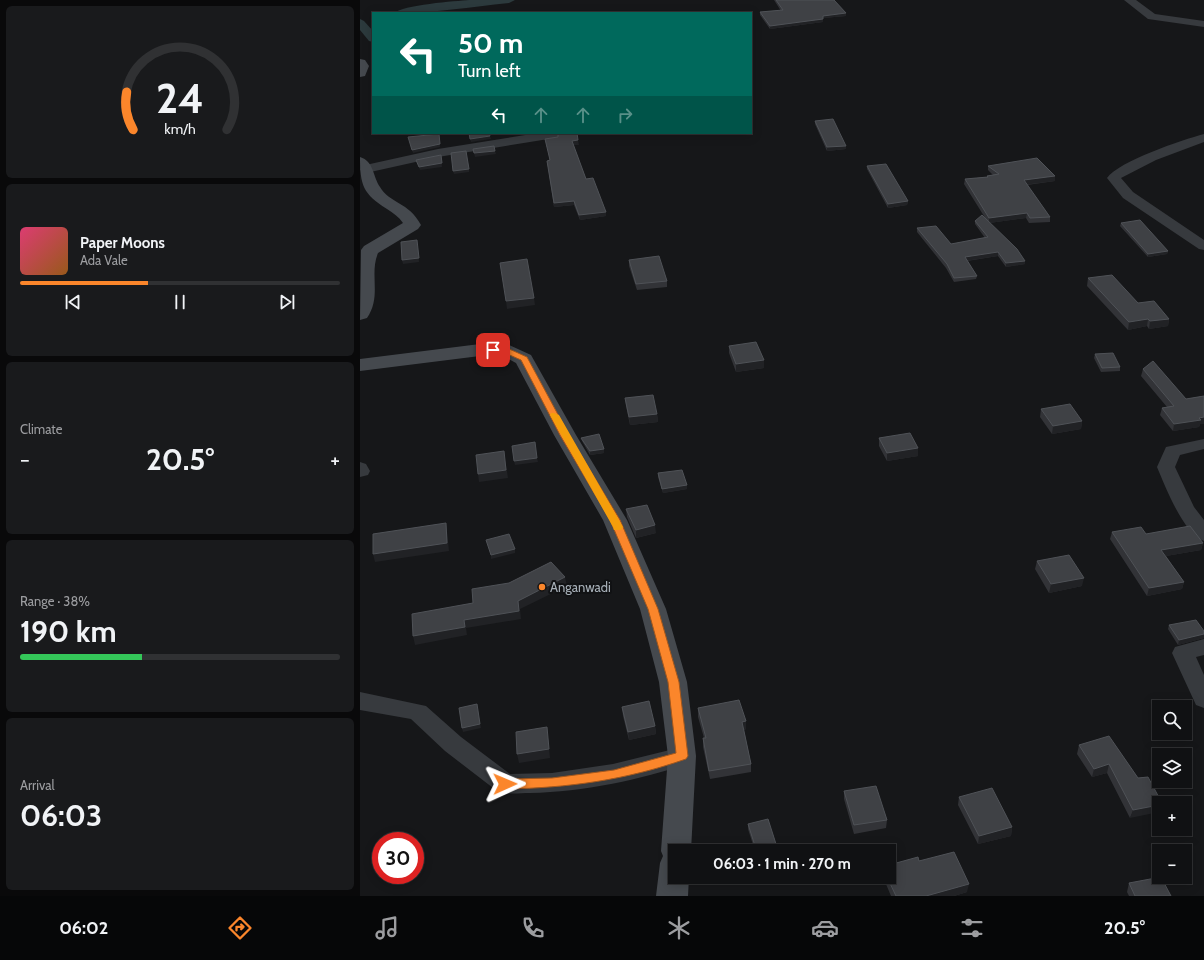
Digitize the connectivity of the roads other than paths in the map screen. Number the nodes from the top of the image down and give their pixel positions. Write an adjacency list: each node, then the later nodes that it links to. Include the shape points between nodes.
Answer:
1 (1129, 0): 2 (street, via 1152,17)
2 (1204, 24)
3 (360, 63): 4 (street)
4 (360, 73)
5 (555, 134): 7 (street)
6 (1204, 138): 8 (street, via 1151,157 1118,173 1114,178 1128,195)
7 (363, 165): 9 (street, via 373,190 410,218 412,225 370,250 366,260 366,299)
8 (1204, 246)
9 (360, 314)
10 (360, 365): 16 (street, via 480,350 507,350 524,359 615,520 653,609 673,682)
11 (1204, 444): 12 (street, via 1172,451 1166,467 1185,509)
12 (1204, 534)
13 (1204, 647): 14 (street, via 1183,652)
14 (1204, 699)
15 (360, 701): 16 (street, via 418,712 453,744 505,784 552,783 614,774)
16 (682, 756): 17 (street)
17 (676, 844)
18 (673, 884): 19 (street)
19 (672, 896)

